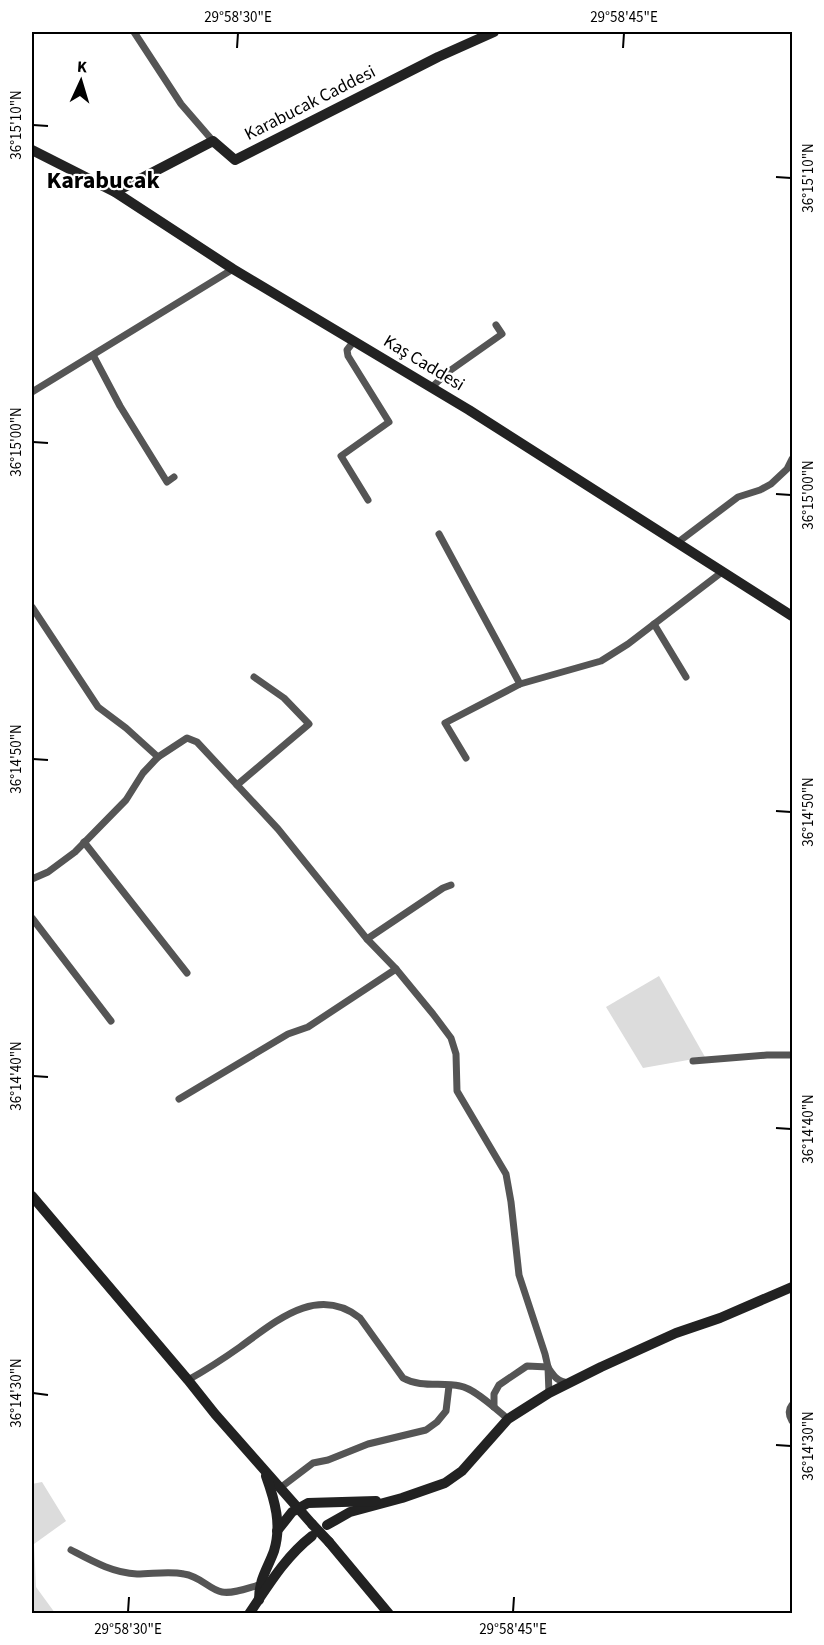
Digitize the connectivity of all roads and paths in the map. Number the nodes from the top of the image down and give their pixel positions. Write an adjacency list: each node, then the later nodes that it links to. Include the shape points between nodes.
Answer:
1 (134, 32): 3 (street, via 181,104)
2 (494, 32): 3 (street, Karabucak Caddesi, via 235,160)
3 (213, 141): 5 (street)
4 (32, 150): 5 (street, Kaş Caddesi)
5 (115, 192): 6 (street, Kaş Caddesi)
6 (233, 269): 8 (street, Kaş Caddesi); 9 (street)
7 (496, 325): 10 (street, via 502,334)
8 (354, 341): 10 (street, Kaş Caddesi); 14 (street, via 347,350 348,356 389,422 342,456)
9 (93, 355): 11 (street); 13 (street, via 167,482)
10 (432, 387): 16 (street, Kaş Caddesi)
11 (32, 392)
12 (792, 459): 16 (street, via 771,484 738,497)
13 (174, 477)
14 (368, 500)
15 (439, 534): 23 (street)
16 (676, 543): 17 (street, Kaş Caddesi)
17 (722, 572): 19 (street, Kaş Caddesi); 20 (street)
18 (32, 607): 24 (street, via 98,707)
19 (792, 616)
20 (654, 624): 22 (street); 23 (street, via 601,661)
21 (254, 677): 26 (street, via 284,698 309,724)
22 (686, 677)
23 (520, 684): 25 (street, via 445,723)
24 (158, 757): 26 (street, via 187,738 197,742); 27 (street, via 126,800)
25 (466, 758)
26 (237, 784): 31 (street)
27 (84, 842): 28 (street, via 48,872); 33 (street)
28 (32, 879)
29 (451, 885): 31 (street)
30 (32, 918): 34 (street)
31 (367, 939): 32 (street)
32 (396, 969): 37 (street, via 308,1027 288,1034); 40 (street, via 451,1038 456,1054 457,1091 506,1174 519,1275)
33 (187, 973)
34 (111, 1021)
35 (792, 1055): 36 (street)
36 (693, 1061)
37 (179, 1099)
38 (32, 1196): 41 (street)
39 (792, 1287): 42 (street, via 676,1333)
40 (548, 1367): 42 (street, via 560,1382); 44 (street); 46 (street, via 527,1366 499,1384)
41 (188, 1380): 43 (street, via 285,1315 313,1305 333,1305 360,1318 403,1378 412,1383); 49 (street)
42 (568, 1383): 44 (street)
43 (449, 1386): 46 (street, via 462,1386); 50 (street, via 446,1411 426,1430 314,1462)
44 (549, 1393): 47 (street)
45 (792, 1405): 48 (street)
46 (494, 1407): 47 (street)
47 (508, 1419): 51 (street, via 462,1471 445,1483)
48 (792, 1421)
49 (264, 1469): 50 (street); 55 (street, via 277,1513)
50 (280, 1488): 52 (street)
51 (387, 1502): 52 (street, via 308,1503); 53 (street, via 350,1512)
52 (297, 1508): 54 (street); 55 (street)
53 (327, 1525)
54 (312, 1530): 58 (street); 60 (street, bridge, via 329,1542)
55 (277, 1531): 57 (street)
56 (71, 1550): 57 (street, via 106,1567 136,1574 186,1574 204,1580 220,1592)
57 (259, 1586): 58 (street)
58 (259, 1600): 59 (street)
59 (249, 1614)
60 (389, 1614)

